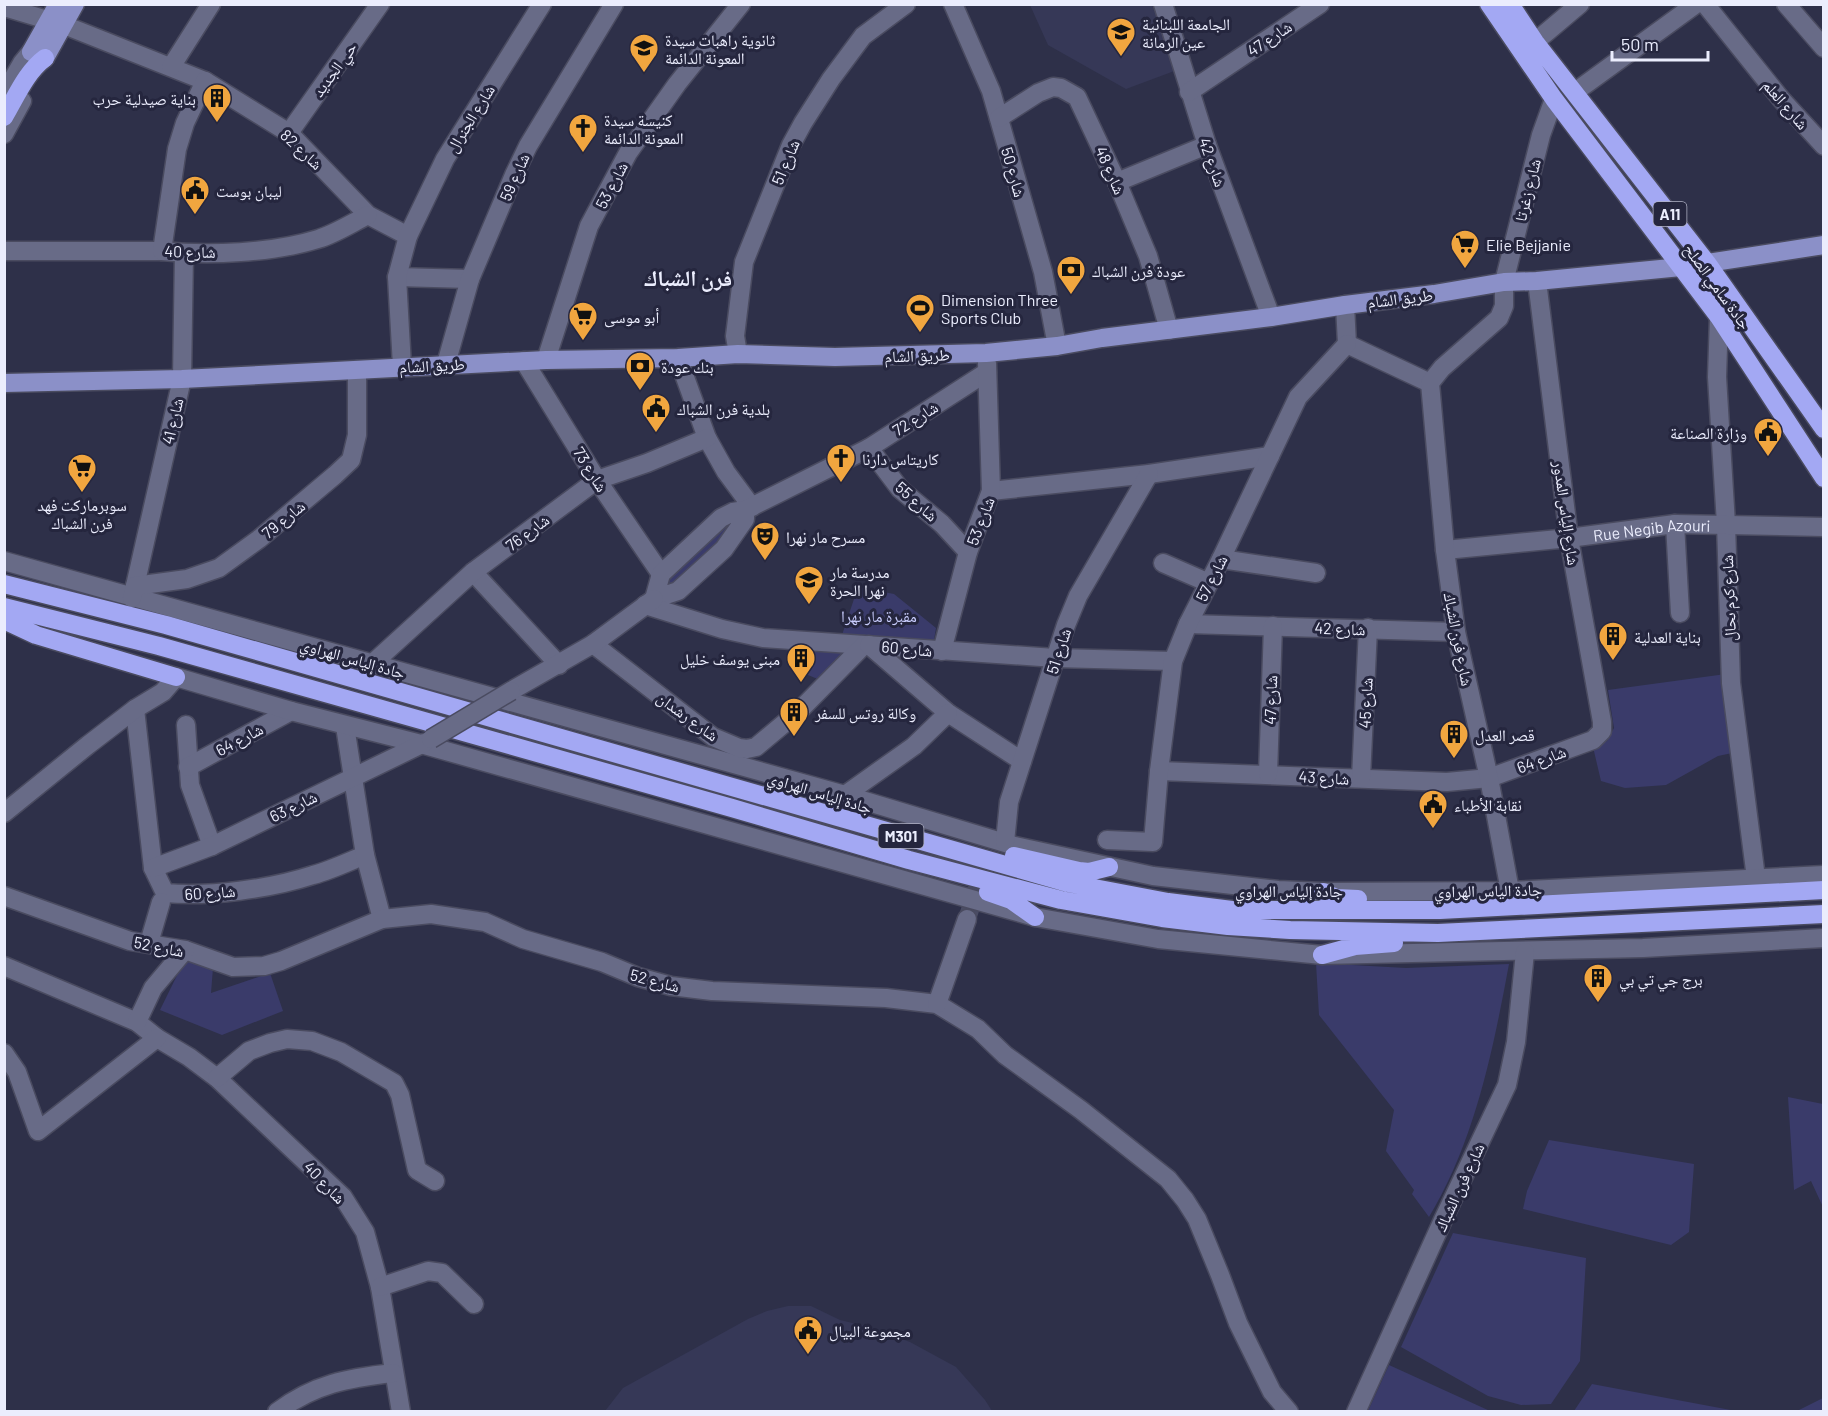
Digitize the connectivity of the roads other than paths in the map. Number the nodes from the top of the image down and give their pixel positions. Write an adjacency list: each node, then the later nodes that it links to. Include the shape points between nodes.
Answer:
1 (75, 4): 18 (main road)
2 (211, 4): 22 (street)
3 (380, 4): 30 (street, حي الجديد)
4 (542, 4): 36 (street, شارع الجنرال, via 445,159)
5 (614, 4): 44 (street, شارع 59, via 528,146)
6 (906, 4): 54 (street, شارع 51, via 863,36 831,79 791,145 744,262 735,336)
7 (953, 4): 29 (street, شارع 50)
8 (1320, 4): 24 (street, شارع 47)
9 (1489, 4): 27 (highway, جادة سامي الصلح / A11)
10 (1510, 4): 19 (highway, جادة سامي الصلح / A11)
11 (1580, 4): 19 (street)
12 (1696, 4): 25 (street)
13 (1706, 4): 33 (street, شارع العلم, via 1781,99)
14 (1786, 4): 20 (street)
15 (737, 6): 56 (street, شارع 53, via 628,153 589,226)
16 (4, 7): 18 (street, شارع 82)
17 (1167, 7): 24 (street, شارع 42)
18 (57, 17): 21 (main road); 22 (street, شارع 82)
19 (1535, 42): 25 (highway, جادة سامي الصلح / A11)
20 (1824, 48)
21 (38, 55): 26 (highway); 31 (street)
22 (171, 67): 23 (street, شارع 82)
23 (205, 81): 30 (street, شارع 82); 39 (street, via 177,149)
24 (1189, 92): 32 (street, شارع 42)
25 (1575, 92): 41 (highway, جادة سامي الصلح / A11)
26 (9, 94): 28 (highway)
27 (1554, 99): 42 (highway, جادة سامي الصلح / A11); 46 (street, شارع زغرتا, via 1541,135)
28 (4, 117)
29 (999, 118): 34 (street, شارع 48, via 1053,87 1072,93 1082,104); 52 (street, شارع 50, via 1043,272)
30 (289, 133): 35 (street, شارع 82)
31 (4, 134)
32 (1207, 145): 34 (street); 48 (street, شارع 42)
33 (1824, 146)
34 (1117, 182): 50 (street, شارع 48, via 1148,256)
35 (368, 215): 36 (street, شارع 82); 40 (street, شارع 40, via 319,239 273,249)
36 (408, 236): 43 (street)
37 (1824, 245): 41 (main road, طريق الشام)
38 (4, 251): 39 (street, شارع 40)
39 (162, 251): 40 (street, شارع 40)
40 (184, 254): 62 (street, شارع 41)
41 (1707, 263): 42 (main road, طريق الشام); 65 (highway, جادة سامي الصلح / A11)
42 (1681, 267): 45 (main road, طريق الشام); 49 (highway, جادة سامي الصلح / A11)
43 (398, 277): 44 (street); 59 (street)
44 (470, 279): 58 (street, شارع 59)
45 (1537, 281): 46 (main road, طريق الشام); 77 (street, شارع إلياس المدور)
46 (1504, 282): 47 (main road, طريق الشام); 64 (street, via 1504,306 1498,318)
47 (1345, 305): 48 (main road, طريق الشام); 51 (street)
48 (1271, 316): 50 (main road, طريق الشام)
49 (1719, 317): 70 (highway, جادة سامي الصلح / A11); 75 (street, شارع كرم ىحال, via 1717,377)
50 (1169, 330): 52 (main road, طريق الشام)
51 (1347, 344): 64 (street); 68 (street, شارع 57, via 1298,397)
52 (1057, 346): 53 (main road, طريق الشام)
53 (986, 353): 54 (main road, طريق الشام, via 835,357); 61 (street, شارع 53)
54 (738, 354): 55 (main road, طريق الشام)
55 (678, 358): 56 (main road, طريق الشام); 66 (street)
56 (546, 360): 57 (main road, طريق الشام)
57 (524, 361): 58 (main road, طريق الشام); 71 (street, شارع 73)
58 (446, 364): 59 (main road, طريق الشام)
59 (402, 366): 60 (main road, طريق الشام)
60 (357, 370): 62 (main road, طريق الشام); 88 (street, شارع 79, via 357,435 351,460 219,568)
61 (987, 372): 67 (street, شارع 72); 72 (street, شارع 53)
62 (182, 379): 63 (main road, طريق الشام); 88 (street, شارع 41)
63 (4, 383)
64 (1430, 383): 78 (street, شارع فرن الشباك)
65 (1823, 427)
66 (707, 438): 71 (street, شارع 76); 73 (street)
67 (869, 448): 73 (street, شارع 72); 79 (street, شارع 55, via 900,489)
68 (1270, 456): 69 (street); 80 (street, شارع 57)
69 (1149, 474): 72 (street); 100 (street, شارع 51, via 1078,596)
70 (1824, 478)
71 (597, 480): 83 (street, شارع 76); 85 (street, شارع 73)
72 (991, 490): 79 (street, شارع 53)
73 (748, 508): 85 (street, شارع 72, via 722,518); 89 (street, via 724,549 678,591)
74 (1675, 524): 75 (street, Rue Negib Azouri); 77 (street, Rue Negib Azouri); 91 (street)
75 (1726, 524): 76 (street, Rue Negib Azouri); 131 (street, شارع كرم ىحال, via 1731,683)
76 (1824, 527)
77 (1569, 538): 78 (street, Rue Negib Azouri); 110 (street, شارع إلياس المدور, via 1602,722 1600,735)
78 (1445, 550): 96 (street, شارع فرن الشباك)
79 (968, 552): 99 (street, شارع 53)
80 (1221, 560): 84 (street); 86 (street, شارع 57)
81 (4, 561): 88 (street, جادة إلياس الهراوي)
82 (1163, 563): 86 (street)
83 (473, 572): 102 (street, شارع 76); 103 (street)
84 (1316, 573)
85 (661, 574): 89 (street)
86 (1209, 583): 93 (street, شارع 57)
87 (4, 584): 124 (highway, جادة إلياس الهراوي / M301, via 166,625)
88 (134, 592): 102 (street, جادة إلياس الهراوي)
89 (650, 602): 97 (street); 98 (street, شارع 60, via 722,629 763,638)
90 (4, 607): 126 (highway, M301, via 170,649)
91 (1680, 613)
92 (4, 620): 104 (highway, via 36,635)
93 (1188, 624): 94 (street, شارع 42); 101 (street, شارع 57)
94 (1273, 626): 95 (street, شارع 42); 115 (street, شارع 47)
95 (1368, 628): 96 (street, شارع 42); 117 (street, شارع 45)
96 (1456, 632): 118 (street, شارع فرن الشباك)
97 (593, 644): 98 (street, شارع رشدان, via 713,737 747,749 756,747 799,711); 103 (street)
98 (867, 645): 99 (street, شارع 60); 107 (street)
99 (942, 651): 100 (street, شارع 60)
100 (1055, 658): 101 (street, شارع 60); 112 (street, شارع 51)
101 (1173, 661): 114 (street, شارع 57)
102 (372, 664): 119 (street, جادة إلياس الهراوي)
103 (559, 665): 111 (street, شارع 63, bridge)
104 (176, 677): 105 (street, via 163,692); 106 (street)
105 (135, 708): 120 (street); 128 (street, شارع 60)
106 (291, 711): 109 (street); 113 (street, شارع 64)
107 (948, 713): 112 (street); 119 (street, via 914,746)
108 (186, 725): 113 (street)
109 (345, 726): 111 (street); 116 (street)
110 (1593, 740): 118 (street, شارع 64)
111 (426, 741): 116 (street, شارع 63); 139 (street)
112 (1022, 761): 121 (street, شارع 51)
113 (188, 767): 123 (street, via 190,785)
114 (1159, 771): 115 (street, شارع 43); 122 (street, شارع 57, via 1153,842)
115 (1268, 774): 117 (street, شارع 43)
116 (352, 776): 123 (street, شارع 63); 125 (street)
117 (1361, 778): 118 (street, شارع 43, via 1447,782)
118 (1489, 778): 133 (street, شارع فرن الشباك)
119 (845, 795): 121 (street, جادة إلياس الهراوي)
120 (4, 813)
121 (1000, 837): 127 (street, جادة إلياس الهراوي)
122 (1107, 840)
123 (212, 846): 128 (street, شارع 63)
124 (943, 848): 127 (highway, via 974,847 1079,872); 137 (highway, جادة إلياس الهراوي / M301, via 1068,883 1232,910)
125 (365, 855): 128 (street, شارع 60, via 312,876 192,895 165,893); 140 (street)
126 (909, 860): 139 (highway, via 942,878 1011,900); 142 (highway, M301, via 1061,900 1162,918 1290,930)
127 (1109, 867): 130 (street, جادة إلياس الهراوي)
128 (153, 868)
129 (1824, 875): 131 (street, جادة الياس الهراوي)
130 (1153, 876): 134 (street, جادة الياس الهراوي)
131 (1756, 878): 133 (street, جادة الياس الهراوي)
132 (1824, 890): 137 (highway, جادة إلياس الهراوي / M301)
133 (1510, 891): 134 (street, جادة الياس الهراوي)
134 (1323, 892): 137 (highway)
135 (4, 896): 144 (street, شارع 52, via 130,941)
136 (161, 902): 144 (street)
137 (1440, 910)
138 (1824, 914): 142 (highway, M301)
139 (1035, 917): 147 (street, via 1158,939)
140 (382, 919): 145 (street, شارع 52, via 264,966 233,967); 149 (street, شارع 52, via 431,914 485,922 523,939 671,986)
141 (967, 919): 149 (street)
142 (1438, 933): 147 (highway, via 1412,941 1355,946)
143 (1824, 938): 146 (street)
144 (149, 943): 145 (street, شارع 52)
145 (185, 950): 150 (street, via 153,988)
146 (1525, 952): 147 (street); 161 (street, شارع فرن الشباك, via 1516,1042 1507,1085)
147 (1322, 955)
148 (4, 966): 150 (street, شارع 40)
149 (938, 1004): 160 (street, via 978,1029 1005,1055 1168,1179 1197,1219 1238,1323 1272,1392)
150 (137, 1022): 151 (street, شارع 40)
151 (157, 1038): 152 (street, via 38,1131 17,1072); 153 (street, شارع 40)
152 (4, 1053)
153 (217, 1078): 154 (street, via 249,1051 270,1042 312,1041 341,1052 394,1083 417,1170); 155 (street, شارع 40, via 342,1197 365,1232)
154 (435, 1181)
155 (380, 1287): 156 (street, via 428,1271 442,1273); 157 (street, شارع 40)
156 (474, 1304)
157 (393, 1373): 158 (street, via 327,1384 295,1398); 159 (street, شارع 40)
158 (277, 1412)
159 (401, 1412)
160 (1289, 1412)
161 (1356, 1412)

